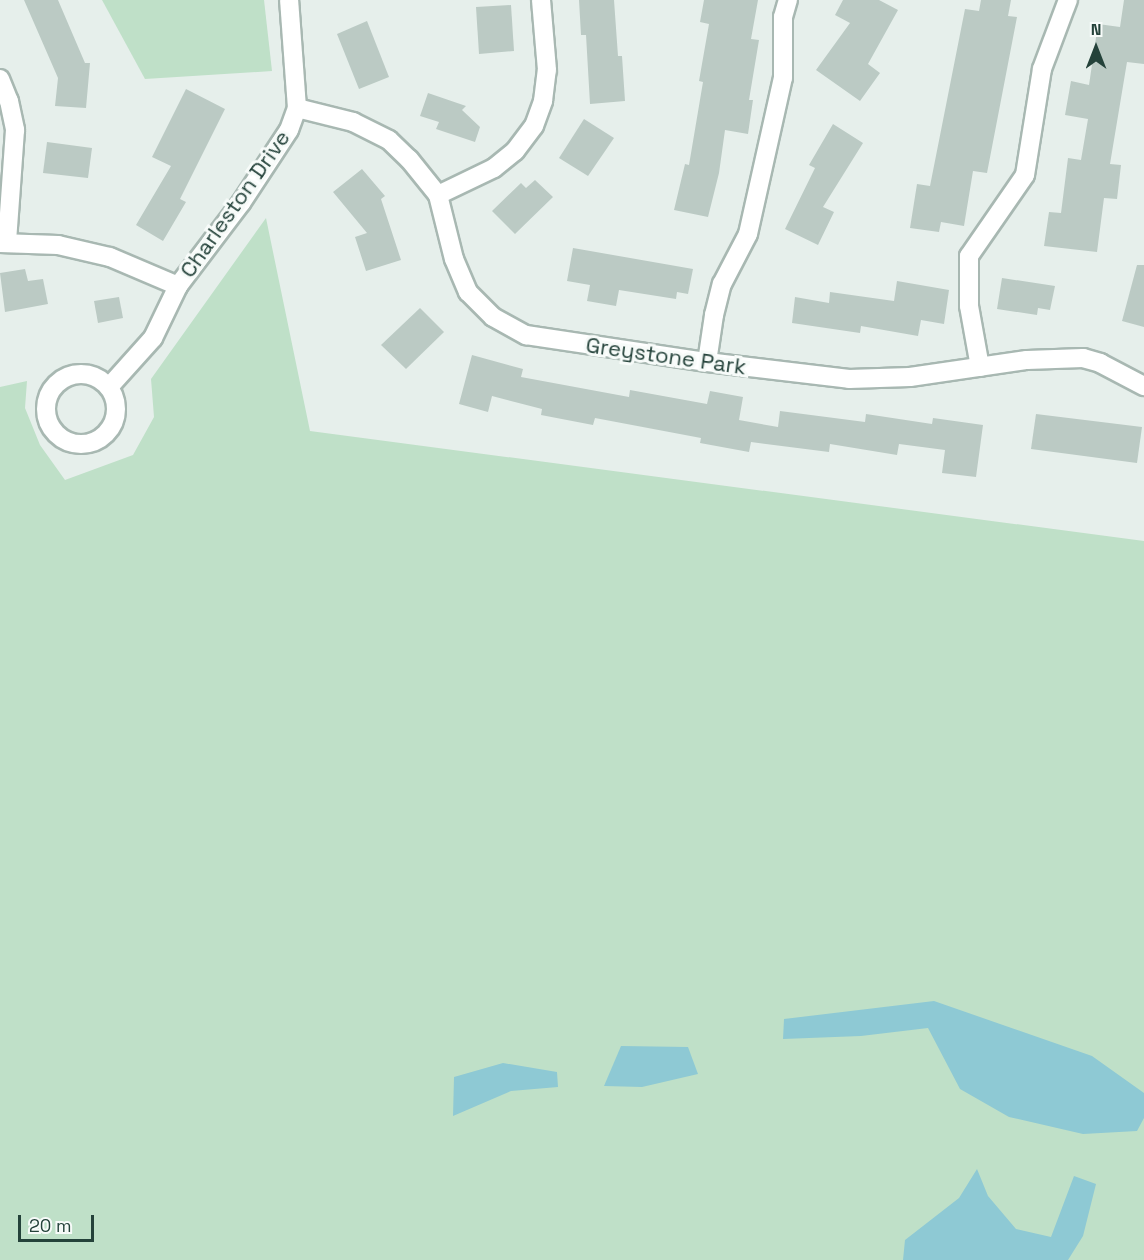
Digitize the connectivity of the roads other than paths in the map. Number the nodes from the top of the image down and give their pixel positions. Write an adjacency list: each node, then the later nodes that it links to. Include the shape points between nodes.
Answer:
1 (289, 0): 6 (street, Charleston Drive)
2 (541, 0): 7 (street, via 547,70 543,101 534,126 515,151 494,168)
3 (788, 0): 10 (street, via 783,17 783,78 748,234 722,284)
4 (1068, 0): 11 (street, via 1042,69 1025,175 969,256 969,306)
5 (0, 79): 8 (street, via 15,130)
6 (297, 108): 7 (street, Greystone Park, via 353,122 389,140); 9 (street, Charleston Drive, via 289,130 241,204)
7 (438, 195): 10 (street, Greystone Park, via 463,281 468,292 493,317 526,334)
8 (3, 242): 9 (street, via 58,245 110,257)
9 (178, 286): 13 (street, Charleston Drive, via 153,338)
10 (707, 362): 11 (street, Greystone Park, via 849,379 910,377)
11 (980, 367): 12 (street, Greystone Park, via 1083,358)
12 (1144, 386)
13 (109, 387)

